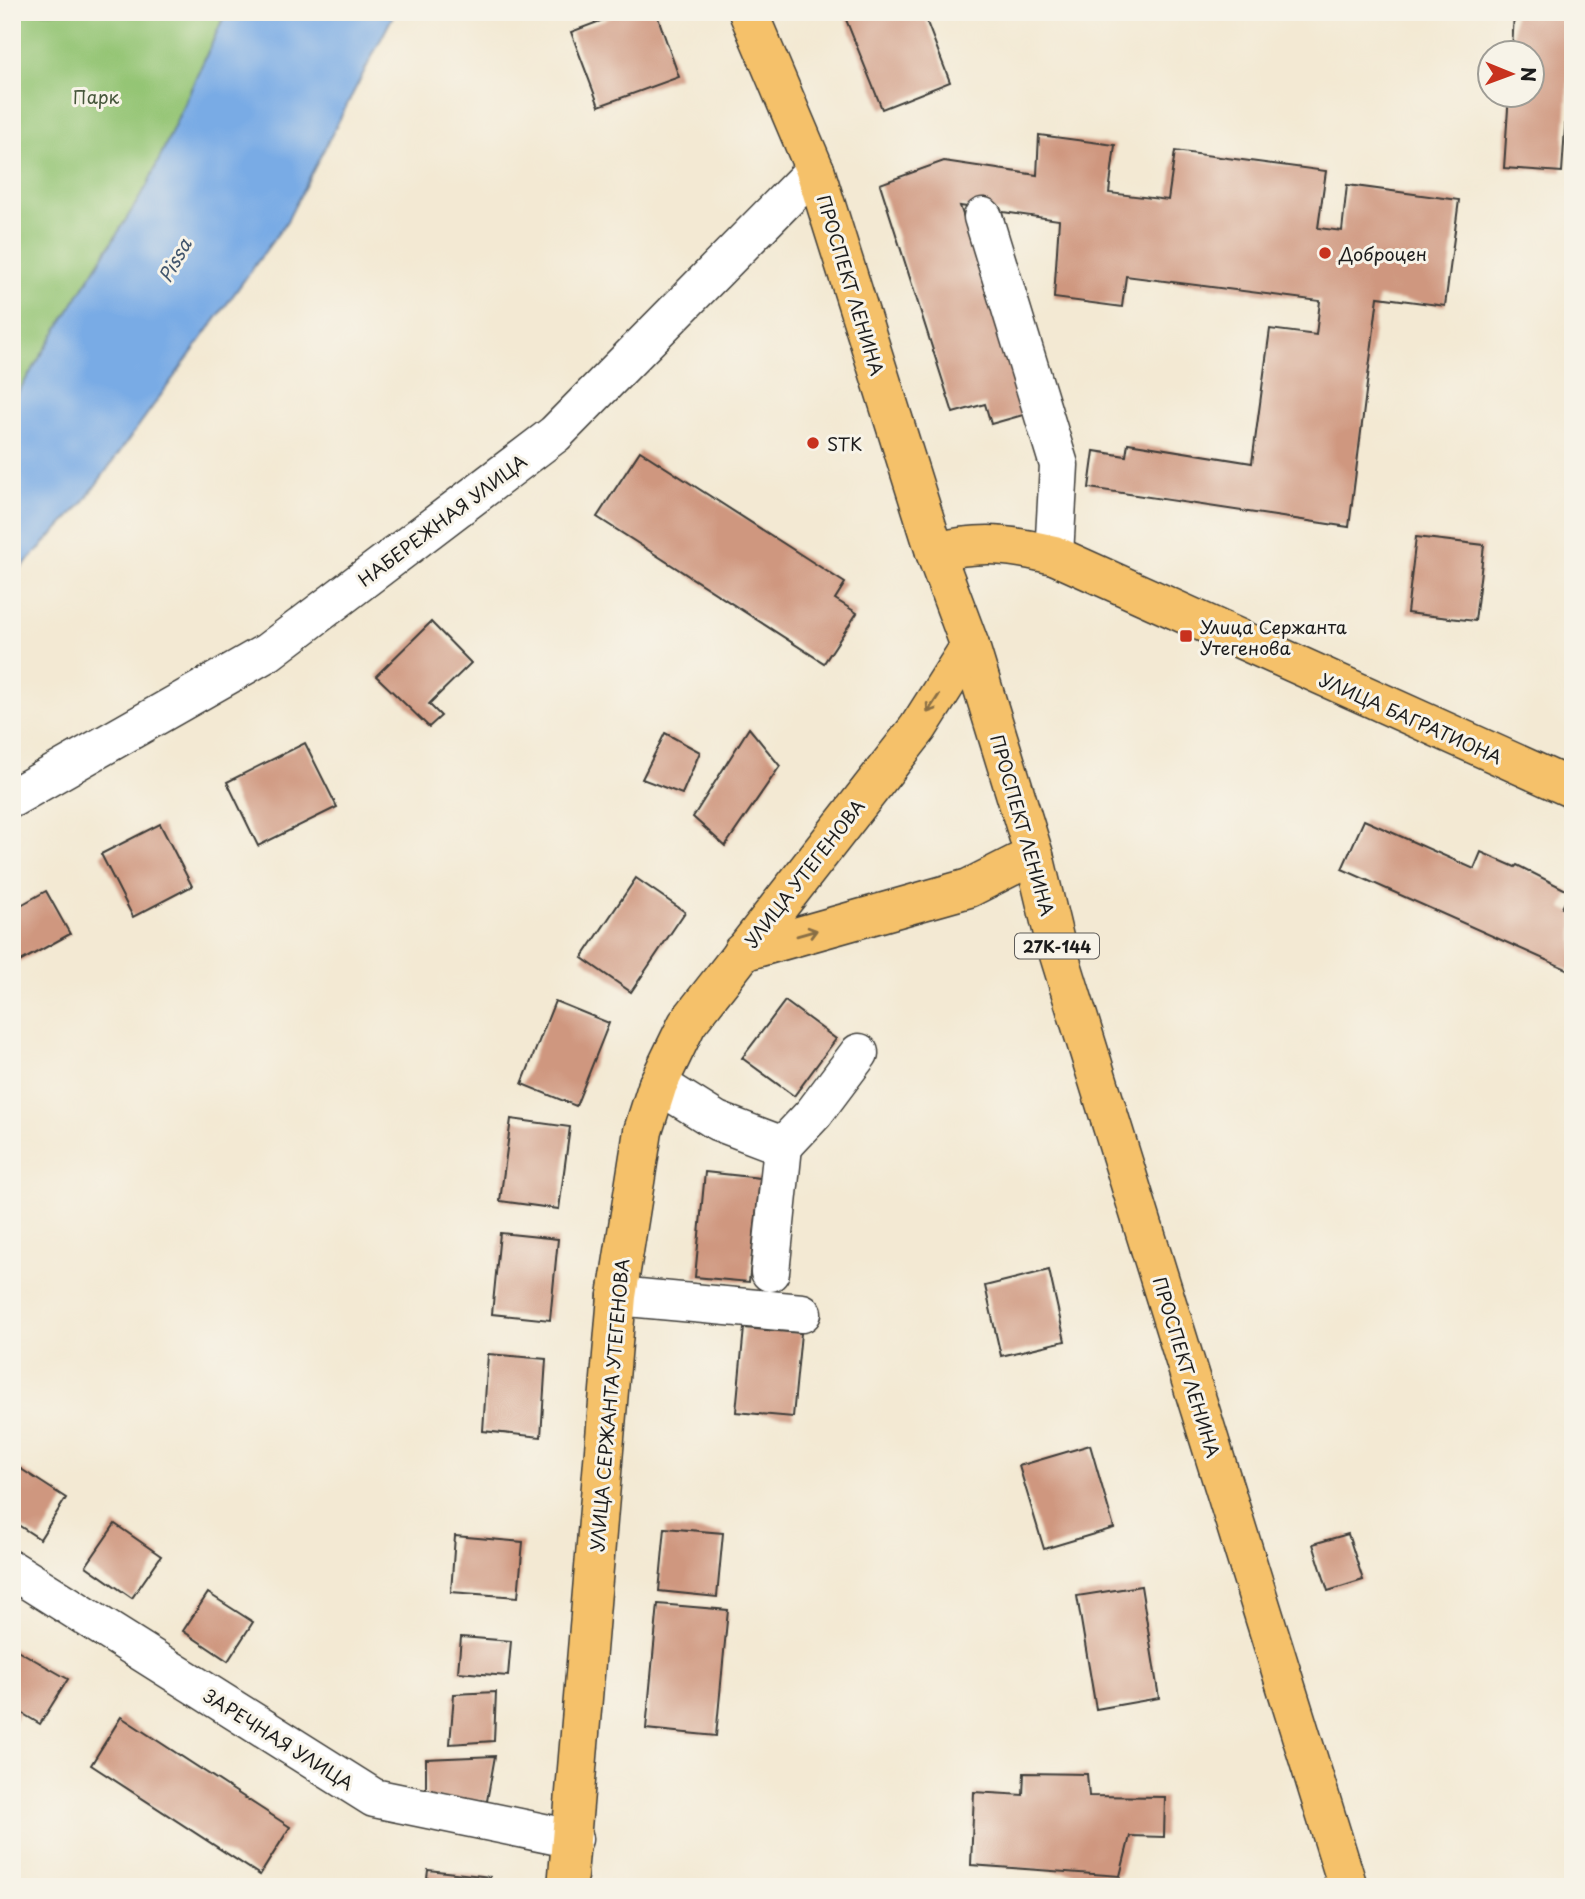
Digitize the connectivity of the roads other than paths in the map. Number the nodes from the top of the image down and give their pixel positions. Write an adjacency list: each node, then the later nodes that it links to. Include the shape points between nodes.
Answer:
1 (748, 12): 2 (main road, ПРОСПЕКТ ЛЕНИНА / 27К-144)
2 (815, 170): 4 (main road, ПРОСПЕКТ ЛЕНИНА / 27К-144); 8 (street, НАБЕРЕЖНАЯ УЛИЦА, via 555,434 268,652)
3 (983, 216): 5 (street, via 1059,465)
4 (935, 552): 5 (main road, УЛИЦА БАГРАТИОНА, via 971,544); 6 (main road, ПРОСПЕКТ ЛЕНИНА / 27К-144)
5 (1054, 555): 7 (main road, УЛИЦА БАГРАТИОНА)
6 (970, 646): 9 (main road, ПРОСПЕКТ ЛЕНИНА / 27К-144); 10 (main road, УЛИЦА УТЕГЕНОВА, one-way to 10, via 918,728)
7 (1573, 789)
8 (12, 798)
9 (1034, 855): 10 (main road, УЛИЦА УТЕГЕНОВА, one-way to 9, via 969,888); 20 (main road, ПРОСПЕКТ ЛЕНИНА / 27К-144, via 1055,942)
10 (742, 952): 12 (main road, УЛИЦА СЕРЖАНТА УТЕГЕНОВА, via 687,1024)
11 (859, 1053): 13 (street)
12 (659, 1084): 13 (street, via 717,1121); 15 (main road, УЛИЦА СЕРЖАНТА УТЕГЕНОВА, via 643,1131)
13 (783, 1146): 14 (street)
14 (770, 1272)
15 (617, 1296): 16 (street); 18 (main road, УЛИЦА СЕРЖАНТА УТЕГЕНОВА)
16 (802, 1313)
17 (12, 1570): 18 (street, ЗАРЕЧНАЯ УЛИЦА, via 374,1798)
18 (573, 1839): 19 (main road, УЛИЦА СЕРЖАНТА УТЕГЕНОВА)
19 (567, 1887)
20 (1348, 1887)

